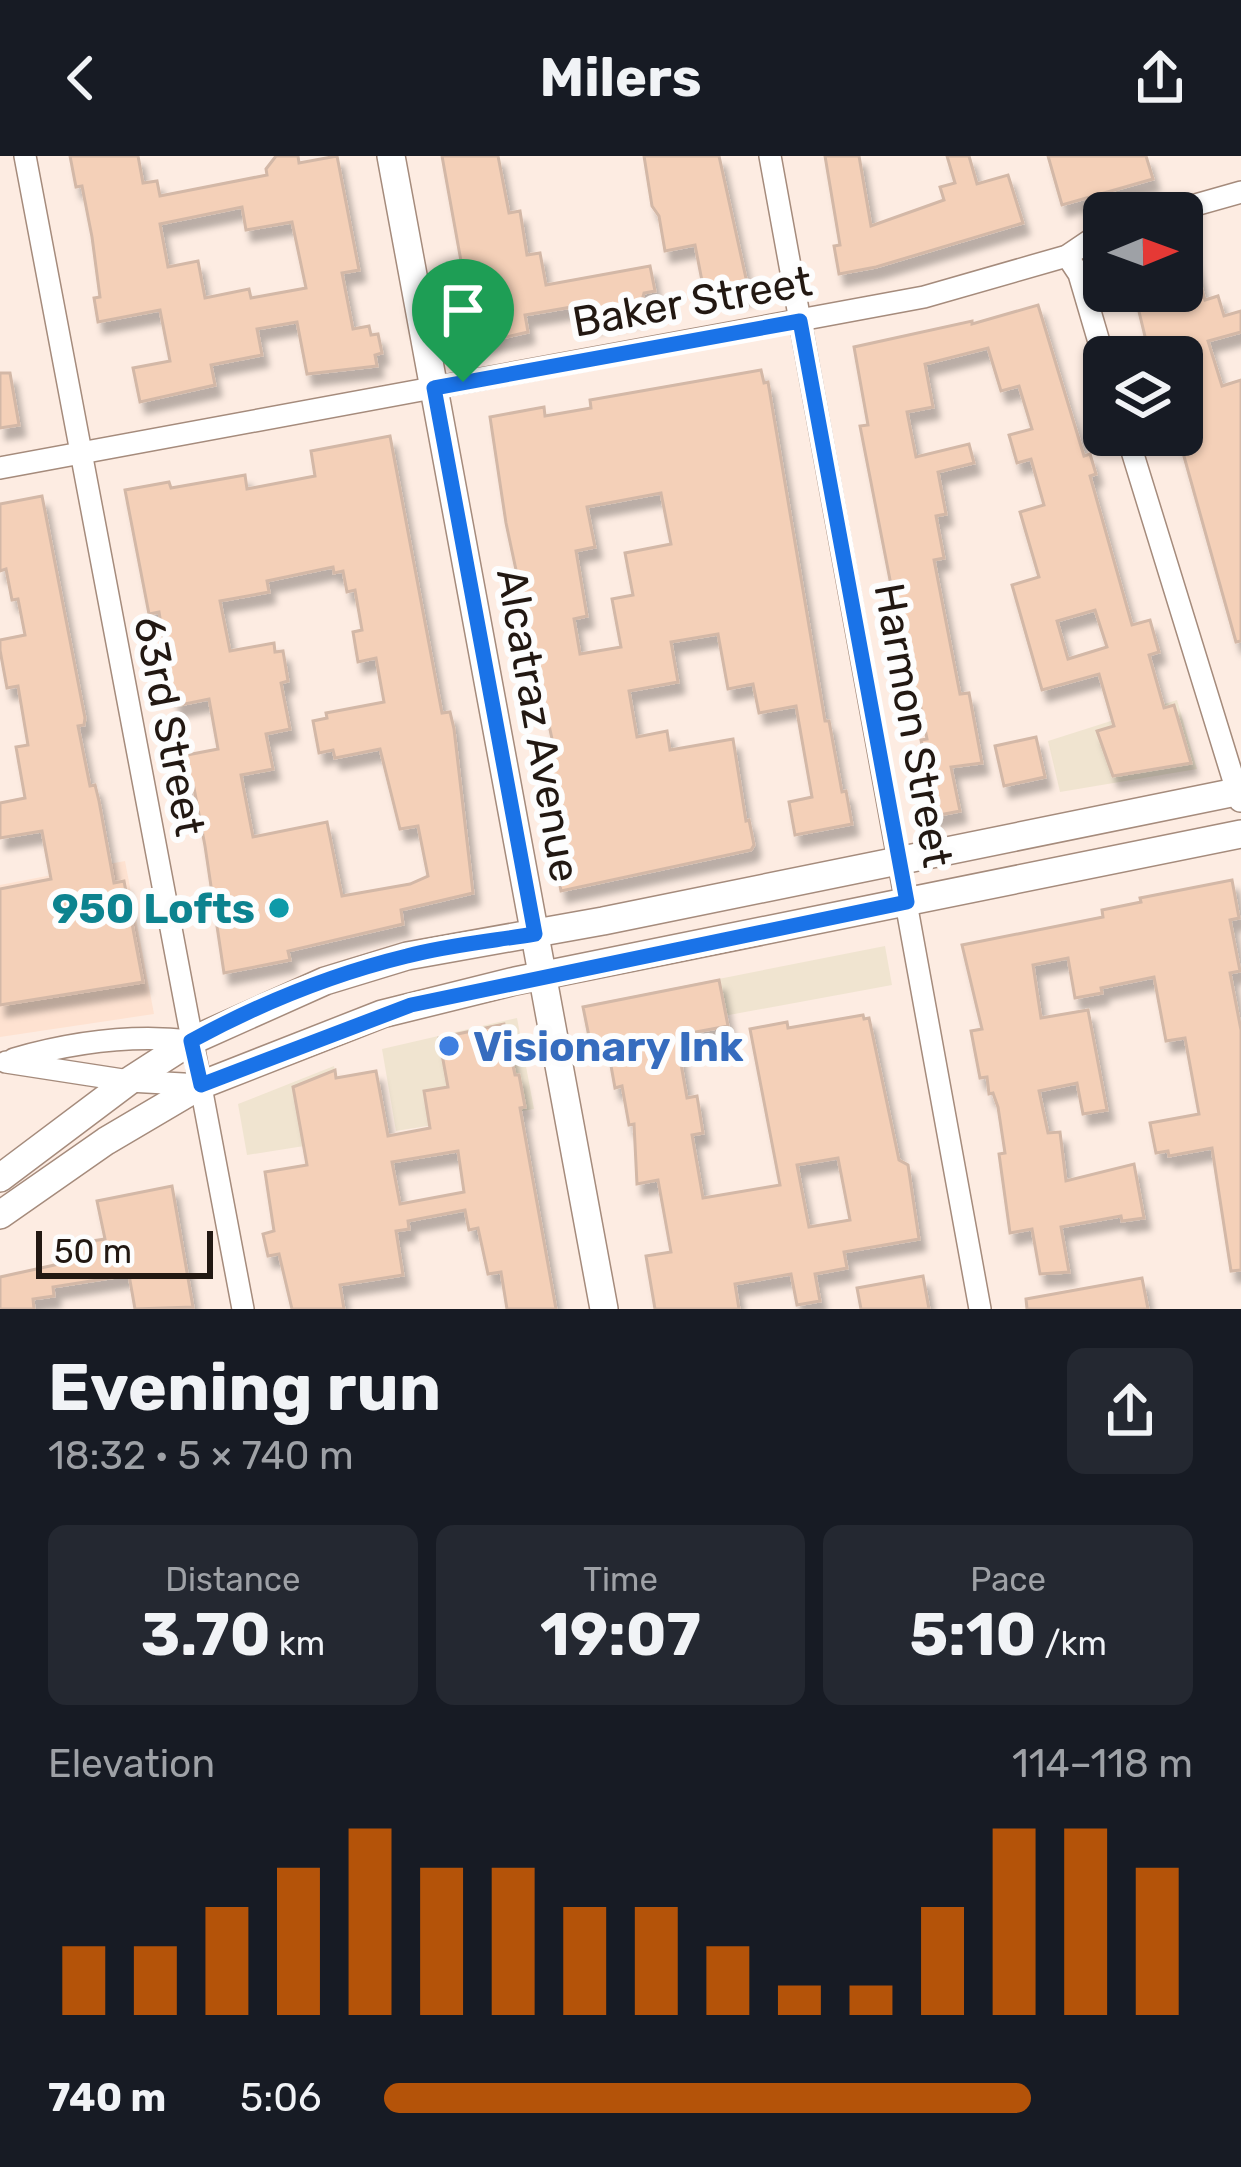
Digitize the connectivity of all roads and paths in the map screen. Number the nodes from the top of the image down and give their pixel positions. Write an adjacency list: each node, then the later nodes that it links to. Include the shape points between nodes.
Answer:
1 (25, 156): 11 (street, 63rd Street)
2 (391, 156): 10 (street, Alcatraz Avenue)
3 (770, 156): 8 (street, Harmon Street)
4 (1241, 192): 5 (street)
5 (1203, 203)
6 (1083, 245): 7 (street, Baker Street)
7 (1067, 256): 8 (street, Baker Street, via 924,297); 9 (street)
8 (800, 321): 10 (street, Baker Street); 16 (street, Harmon Street)
9 (1097, 336)
10 (434, 388): 11 (street, Baker Street); 18 (street, Alcatraz Avenue)
11 (80, 454): 13 (street, Baker Street); 20 (street, 63rd Street)
12 (1134, 456): 14 (street)
13 (0, 468)
14 (1240, 796): 16 (street)
15 (1241, 834): 17 (street)
16 (899, 861): 17 (street, Harmon Street); 18 (street)
17 (907, 902): 19 (street); 28 (street, Harmon Street)
18 (535, 934): 19 (street, Alcatraz Avenue); 20 (street, via 407,956 325,981)
19 (542, 975): 23 (street, via 411,1005); 27 (street, Alcatraz Avenue)
20 (191, 1041): 21 (street, via 143,1036); 22 (street); 23 (street, 63rd Street)
21 (3, 1062): 22 (street)
22 (129, 1081): 23 (street); 24 (street)
23 (201, 1085): 25 (street); 26 (street, 63rd Street)
24 (0, 1178)
25 (0, 1216)
26 (243, 1309)
27 (604, 1309)
28 (980, 1309)

